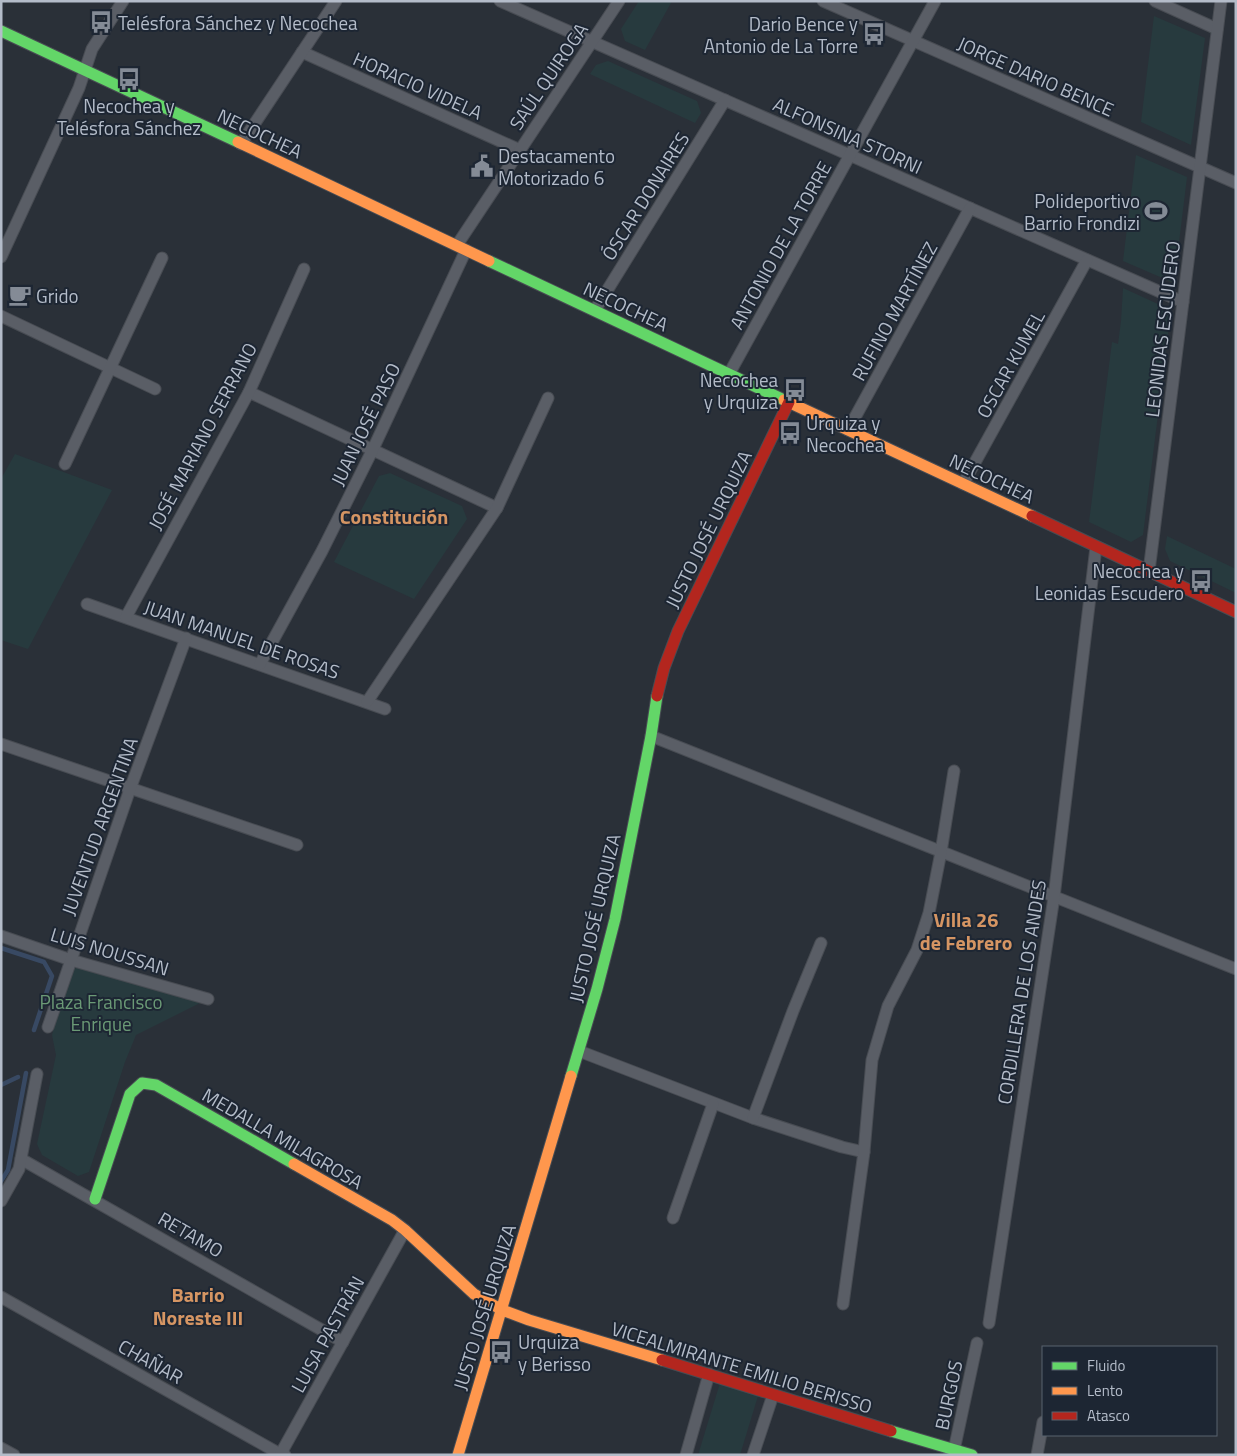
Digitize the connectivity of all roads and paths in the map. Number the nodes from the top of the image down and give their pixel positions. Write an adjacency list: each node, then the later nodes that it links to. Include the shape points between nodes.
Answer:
1 (123, 1): 14 (street, via 92,49)
2 (336, 1): 13 (street)
3 (500, 1): 12 (street, ALFONSINA STORNI)
4 (619, 1): 12 (street, SAÚL QUIROGA)
5 (823, 1): 11 (street, JORGE DARIO BENCE)
6 (935, 1): 11 (street, ANTONIO DE LA TORRE)
7 (1155, 1): 9 (street)
8 (1221, 1): 9 (street, LEONIDAS ESCUDERO)
9 (1217, 29): 19 (street, LEONIDAS ESCUDERO)
10 (1, 31): 14 (street, NECOCHEA)
11 (913, 41): 18 (street, ANTONIO DE LA TORRE); 19 (street, JORGE DARIO BENCE)
12 (592, 42): 15 (street, ALFONSINA STORNI); 17 (street, SAÚL QUIROGA)
13 (302, 52): 16 (street); 17 (street, HORACIO VIDELA)
14 (85, 70): 16 (street, NECOCHEA); 23 (street)
15 (725, 100): 18 (street, ALFONSINA STORNI); 28 (street, ÓSCAR DONAIRES)
16 (241, 144): 22 (street, NECOCHEA)
17 (520, 150): 22 (street, SAÚL QUIROGA)
18 (850, 155): 21 (street, ALFONSINA STORNI); 31 (street, ANTONIO DE LA TORRE)
19 (1200, 167): 20 (street, JORGE DARIO BENCE); 27 (street, LEONIDAS ESCUDERO)
20 (1236, 183)
21 (970, 208): 25 (street, ALFONSINA STORNI); 36 (street, RUFINO MARTÍNEZ)
22 (461, 248): 28 (street, NECOCHEA); 37 (street, JUAN JOSÉ PASO)
23 (1, 257)
24 (162, 258): 30 (street)
25 (1087, 260): 27 (street, ALFONSINA STORNI); 39 (street, OSCAR KUMEL)
26 (304, 269): 33 (street, JOSÉ MARIANO SERRANO)
27 (1183, 302): 42 (street, LEONIDAS ESCUDERO)
28 (595, 310): 31 (street, NECOCHEA)
29 (1, 316): 30 (street)
30 (110, 368): 32 (street); 38 (street)
31 (729, 374): 35 (street, NECOCHEA)
32 (155, 389)
33 (249, 392): 37 (street); 45 (street, JOSÉ MARIANO SERRANO)
34 (548, 398): 40 (street)
35 (789, 402): 36 (street, NECOCHEA); 50 (street, JUSTO JOSÉ URQUIZA, via 678,631 658,690)
36 (848, 430): 39 (street, NECOCHEA)
37 (373, 449): 40 (street); 47 (street, JUAN JOSÉ PASO)
38 (64, 464)
39 (964, 484): 41 (street, NECOCHEA)
40 (497, 508): 48 (street)
41 (1096, 547): 42 (street, NECOCHEA); 56 (street, CORDILLERA DE LOS ANDES)
42 (1149, 571): 44 (street, NECOCHEA)
43 (87, 604): 45 (street, JUAN MANUEL DE ROSAS)
44 (1236, 612)
45 (126, 617): 46 (street, JUAN MANUEL DE ROSAS)
46 (186, 638): 47 (street, JUAN MANUEL DE ROSAS); 53 (street, JUVENTUD ARGENTINA)
47 (260, 664): 48 (street, JUAN MANUEL DE ROSAS)
48 (367, 702): 49 (street, JUAN MANUEL DE ROSAS)
49 (385, 709)
50 (651, 736): 55 (street); 63 (street, JUSTO JOSÉ URQUIZA, via 615,919)
51 (1, 744): 53 (street)
52 (954, 771): 55 (street)
53 (130, 789): 54 (street); 59 (street, JUVENTUD ARGENTINA)
54 (297, 845)
55 (941, 852): 56 (street); 67 (street, via 929,913 917,950 888,1006 872,1060)
56 (1054, 897): 60 (street); 76 (street, CORDILLERA DE LOS ANDES)
57 (1, 936): 59 (street, LUIS NOUSSAN)
58 (821, 943): 66 (street)
59 (71, 960): 61 (street, LUIS NOUSSAN); 62 (street, JUVENTUD ARGENTINA)
60 (1236, 969)
61 (208, 999)
62 (48, 1027)
63 (579, 1051): 65 (street); 75 (street, JUSTO JOSÉ URQUIZA)
64 (37, 1074): 68 (street)
65 (713, 1104): 66 (street); 71 (street)
66 (753, 1118): 67 (street)
67 (864, 1152): 74 (street)
68 (21, 1159): 69 (street, RETAMO); 70 (street)
69 (95, 1199): 72 (street, MEDALLA MILAGROSA, via 130,1094 142,1083 156,1085); 77 (street, RETAMO)
70 (1, 1201)
71 (673, 1218)
72 (405, 1230): 75 (street, MEDALLA MILAGROSA, via 474,1294); 77 (street, LUISA PASTRÁN)
73 (1, 1297): 84 (street, CHAÑAR)
74 (843, 1304)
75 (502, 1310): 79 (street, VICEALMIRANTE EMILIO BERISSO); 86 (street, JUSTO JOSÉ URQUIZA)
76 (989, 1322)
77 (343, 1342): 84 (street, LUISA PASTRÁN)
78 (977, 1343): 83 (street, BURGOS)
79 (709, 1374): 80 (street, VICEALMIRANTE EMILIO BERISSO); 87 (street)
80 (773, 1395): 83 (street, VICEALMIRANTE EMILIO BERISSO); 88 (street)
81 (1042, 1428): 90 (street)
82 (1, 1448): 85 (street)
83 (954, 1452): 89 (street, VICEALMIRANTE EMILIO BERISSO)
84 (281, 1454)
85 (14, 1455)
86 (458, 1455)
87 (686, 1455)
88 (753, 1455)
89 (972, 1455)
90 (1037, 1455)

